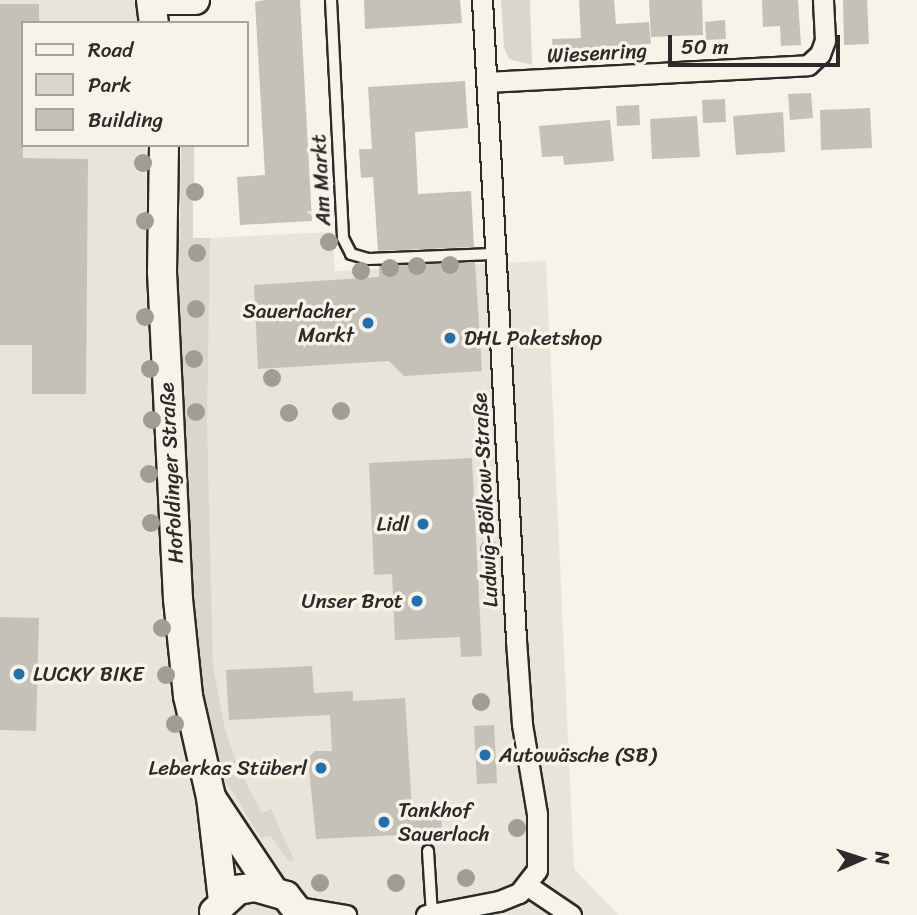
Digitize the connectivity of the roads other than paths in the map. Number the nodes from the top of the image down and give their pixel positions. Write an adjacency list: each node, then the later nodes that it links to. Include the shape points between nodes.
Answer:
1 (151, 0): 7 (main road)
2 (164, 0): 3 (main road)
3 (198, 0): 8 (main road)
4 (331, 0): 11 (lane, Am Markt, via 343,238 351,254 368,259)
5 (482, 0): 9 (street, Ludwig-Bölkow-Straße)
6 (823, 0): 9 (street, Wiesenring, via 825,40 820,54 808,65)
7 (154, 21)
8 (190, 21)
9 (486, 82): 11 (street, Ludwig-Bölkow-Straße)
10 (164, 147): 12 (main road, Hofoldinger Straße, via 162,272 178,599 198,755)
11 (494, 254): 14 (street, Ludwig-Bölkow-Straße, via 520,696 537,814 537,870)
12 (211, 797): 15 (main road, Hofoldinger Straße); 16 (main road, Hofoldinger Straße)
13 (428, 851): 18 (lane)
14 (528, 886): 18 (street, via 499,901); 20 (street)
15 (272, 889): 16 (main road, via 246,889); 17 (main road)
16 (218, 908)
17 (299, 911): 19 (street)
18 (429, 914)
19 (346, 915)
20 (572, 915)

